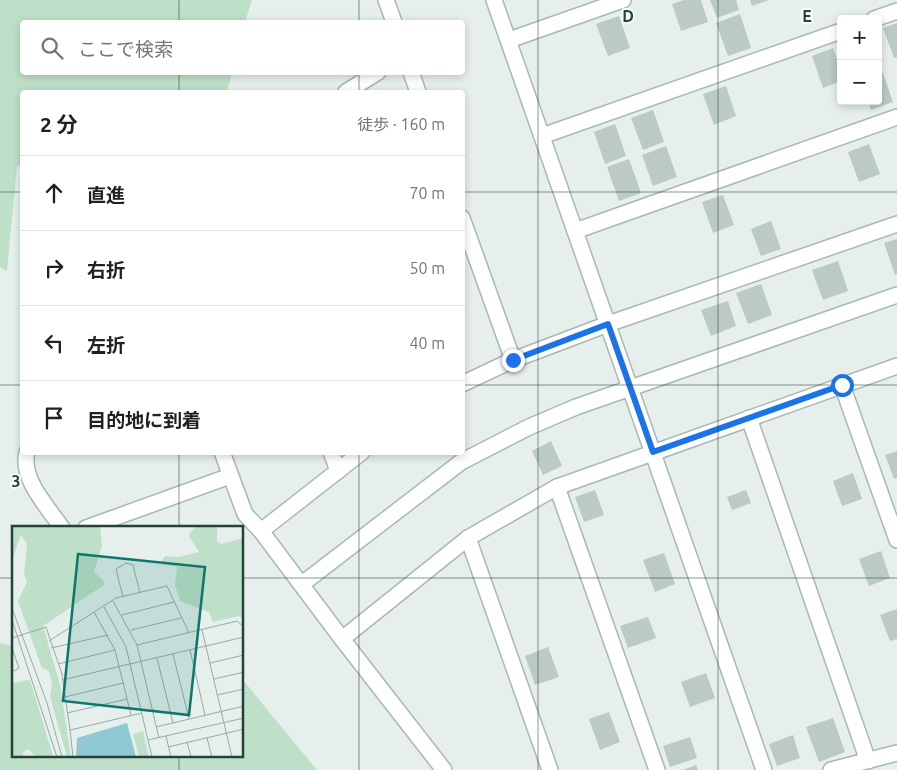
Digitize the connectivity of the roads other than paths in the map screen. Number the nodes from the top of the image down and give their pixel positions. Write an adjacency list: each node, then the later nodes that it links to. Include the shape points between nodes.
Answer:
1 (386, 0): 6 (street)
2 (494, 0): 8 (street)
3 (623, 0): 8 (street)
4 (897, 11): 5 (street)
5 (882, 16)
6 (393, 20)
7 (837, 32): 14 (street)
8 (509, 40): 14 (street)
9 (373, 75): 11 (street)
10 (412, 75): 12 (street)
11 (349, 90)
12 (417, 90)
13 (897, 117): 17 (street)
14 (542, 136): 17 (street)
15 (897, 224): 19 (street)
16 (465, 226): 20 (street)
17 (575, 231): 19 (street)
18 (897, 295): 24 (street)
19 (608, 324): 20 (street); 24 (street)
20 (513, 360): 22 (street)
21 (897, 366): 23 (street)
22 (465, 383)
23 (842, 385): 25 (street); 38 (street)
24 (630, 388): 26 (street); 39 (street, via 529,427 461,462)
25 (749, 418): 26 (street); 42 (street)
26 (653, 452): 33 (street); 46 (street)
27 (26, 455): 34 (street, via 28,476)
28 (223, 455): 32 (street)
29 (332, 455): 31 (street)
30 (358, 455): 31 (street)
31 (338, 471): 36 (street)
32 (230, 476): 35 (street); 36 (street, via 244,514)
33 (557, 487): 37 (street); 45 (street)
34 (61, 526)
35 (92, 526)
36 (261, 530): 39 (street)
37 (468, 538): 40 (street); 44 (street)
38 (897, 540)
39 (302, 584): 40 (street)
40 (342, 640): 43 (street)
41 (897, 753): 42 (street)
42 (868, 761): 47 (street)
43 (444, 770)
44 (550, 770)
45 (657, 770)
46 (764, 770)
47 (831, 770)

